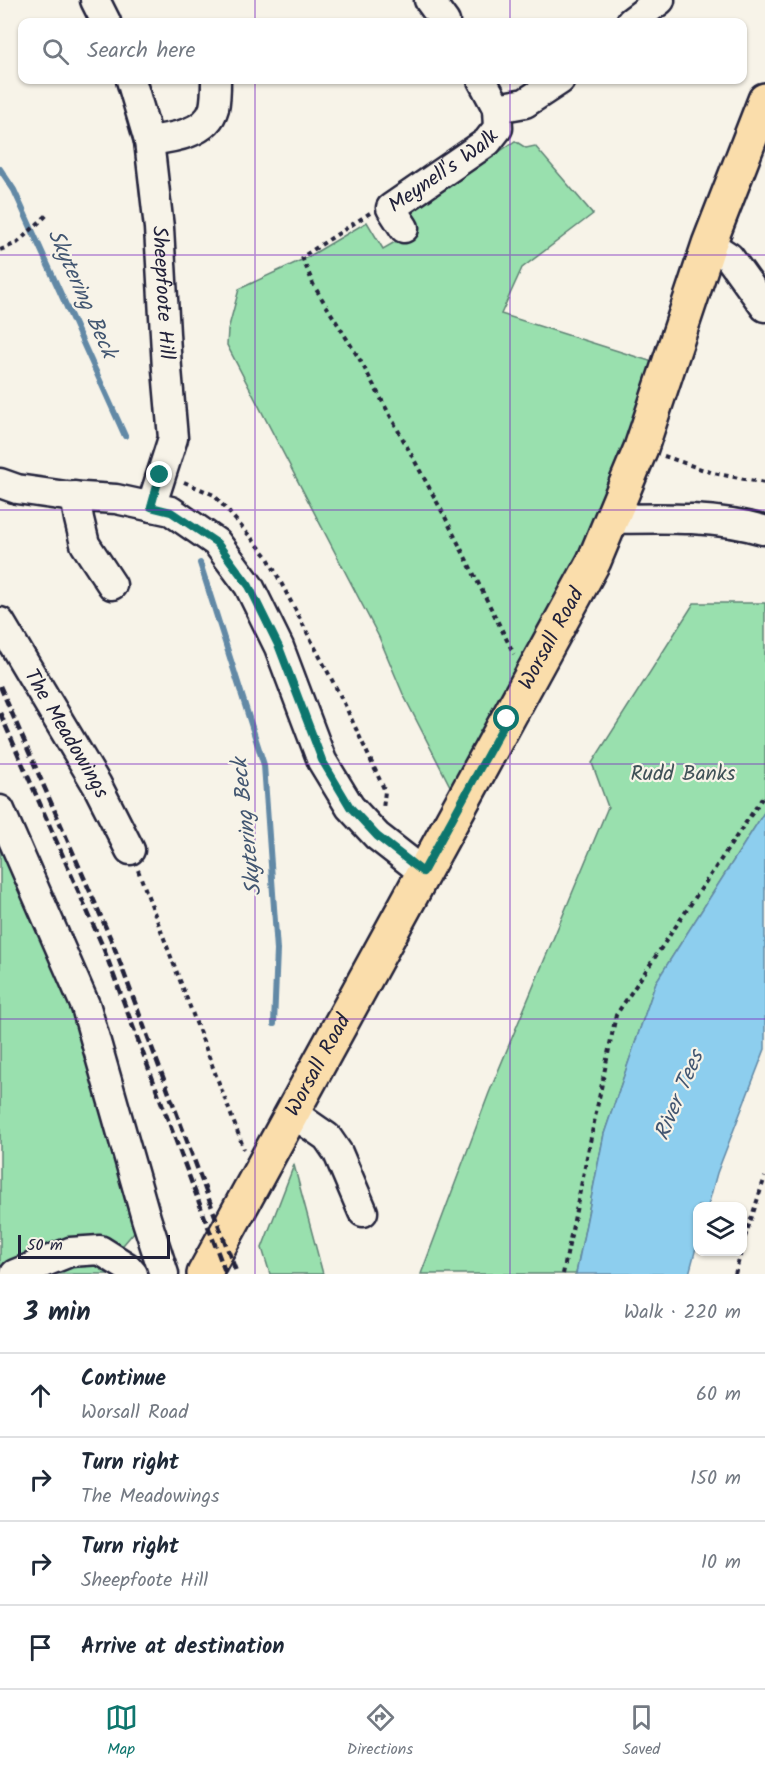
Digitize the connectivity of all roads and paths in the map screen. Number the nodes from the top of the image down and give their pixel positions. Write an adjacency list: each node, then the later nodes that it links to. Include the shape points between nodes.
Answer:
1 (95, 0): 4 (street)
2 (429, 0): 5 (street)
3 (660, 0): 6 (street)
4 (104, 18)
5 (442, 18)
6 (637, 18)
7 (132, 84): 13 (street, Sheepfoote Hill)
8 (224, 84): 13 (street, via 214,110 202,126 178,136)
9 (484, 84): 12 (street)
10 (554, 84): 12 (street, Meynell's Walk, via 525,103)
11 (765, 100): 16 (main road, Worsall Road)
12 (497, 108): 15 (street, Meynell's Walk, via 498,128 487,142)
13 (149, 141): 23 (street, Sheepfoote Hill, via 173,438)
14 (48, 214): 17 (path, via 17,243)
15 (397, 218): 28 (path, via 373,211 302,257 314,286 360,360 480,583)
16 (709, 244): 18 (street, via 729,258); 19 (main road, Worsall Road)
17 (0, 250)
18 (765, 306)
19 (641, 448): 21 (path, via 713,473); 24 (main road, Worsall Road)
20 (0, 483): 22 (street, via 17,489)
21 (765, 483)
22 (75, 496): 23 (street); 26 (street, via 85,543)
23 (151, 507): 32 (street, via 171,512 217,543 249,586 279,647 322,760 350,807 377,836)
24 (611, 519): 25 (street, via 741,523); 28 (main road, Worsall Road, via 594,561)
25 (763, 530)
26 (111, 585)
27 (0, 622): 31 (street, The Meadowings, via 97,785)
28 (528, 681): 32 (main road, Worsall Road)
29 (765, 794): 43 (path, via 615,1015)
30 (0, 810): 41 (street, via 86,1007)
31 (130, 850): 35 (path)
32 (423, 872): 33 (main road, Worsall Road)
33 (291, 1112): 35 (main road, Worsall Road); 36 (street, via 327,1137 338,1152)
34 (765, 1177): 37 (path)
35 (255, 1178): 42 (main road, Worsall Road)
36 (363, 1212)
37 (747, 1231)
38 (740, 1256): 44 (path)
39 (15, 1274): 40 (street, via 70,1252 100,1250)
40 (133, 1274)
41 (164, 1274)
42 (204, 1274)
43 (563, 1274)
44 (735, 1274)

